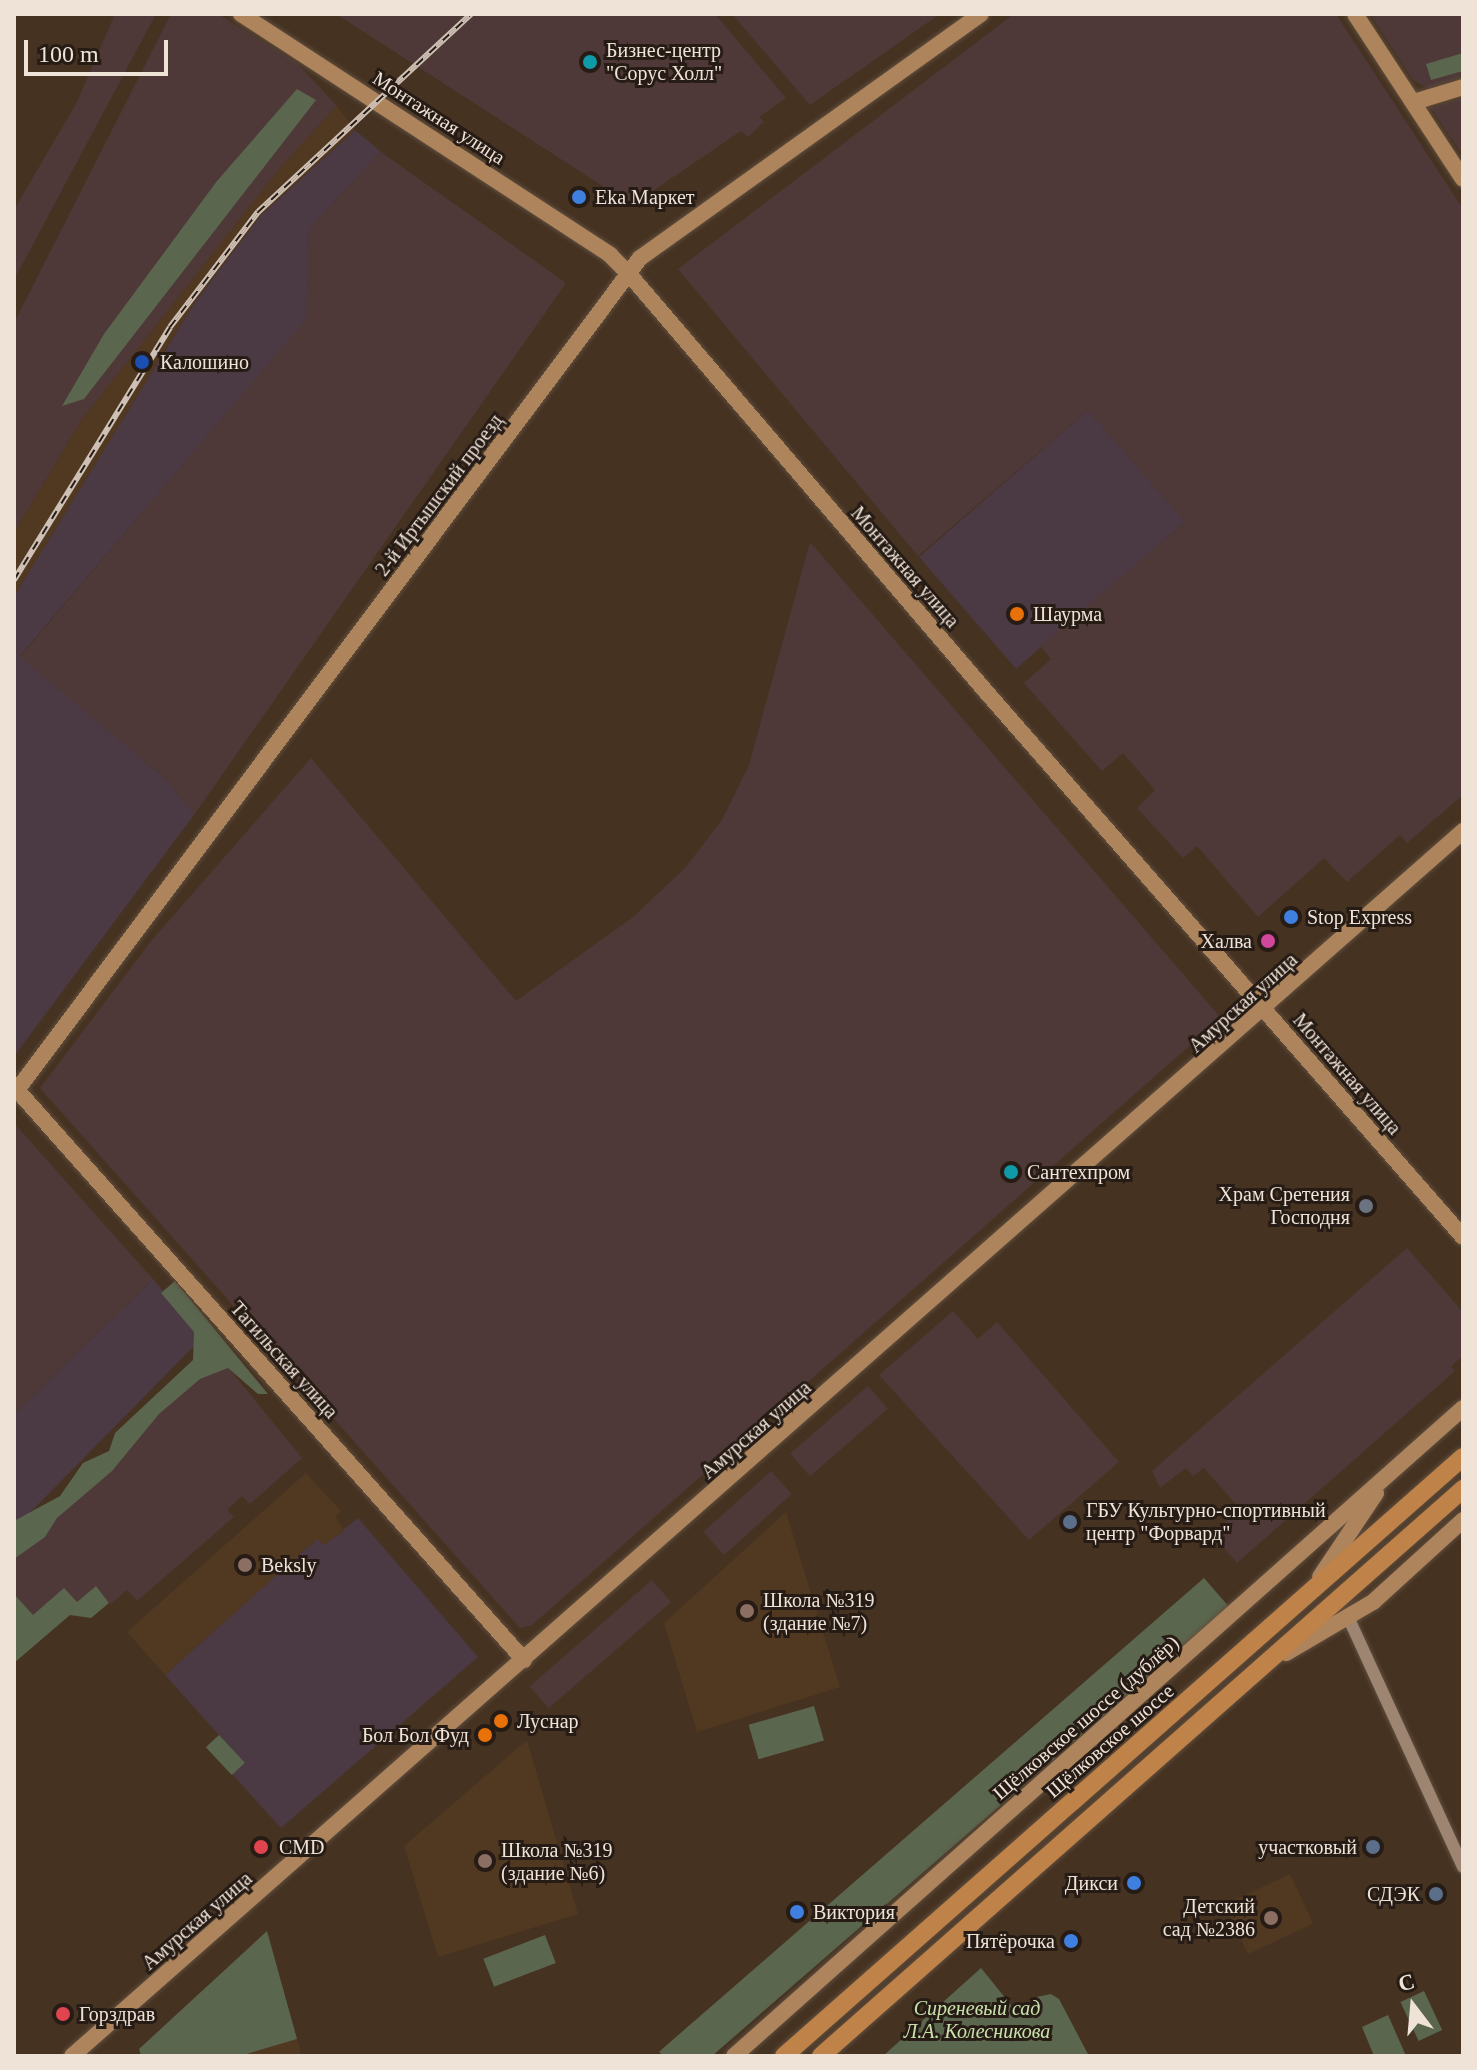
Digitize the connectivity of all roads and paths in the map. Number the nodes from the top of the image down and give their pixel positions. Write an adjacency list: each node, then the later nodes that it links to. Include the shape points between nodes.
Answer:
1 (241, 14): 7 (street, Монтажная улица, via 610,255)
2 (981, 14): 7 (street, 2-й Иртышский проезд, via 640,258)
3 (1355, 14): 5 (street)
4 (1463, 87): 5 (street)
5 (1414, 102): 6 (street)
6 (1463, 179)
7 (629, 274): 9 (street, Монтажная улица); 10 (street, 2-й Иртышский проезд)
8 (1463, 831): 9 (street, Амурская улица)
9 (1265, 1010): 11 (street, Монтажная улица); 19 (street, Амурская улица)
10 (15, 1088): 19 (street, Тагильская улица)
11 (1463, 1237)
12 (1463, 1408): 14 (street, Щёлковское шоссе (дублёр))
13 (1463, 1457): 17 (main road, Щёлковское шоссе)
14 (1380, 1484): 17 (street, via 1363,1519); 24 (street, Щёлковское шоссе (дублёр))
15 (1463, 1489): 20 (main road)
16 (1463, 1520): 18 (street, via 1373,1602)
17 (1306, 1595): 22 (main road, Щёлковское шоссе)
18 (1348, 1617): 20 (street); 21 (street)
19 (524, 1660): 23 (street, Амурская улица)
20 (1252, 1676): 25 (main road)
21 (1463, 1867)
22 (785, 2055)
23 (72, 2056)
24 (734, 2056)
25 (821, 2056)

